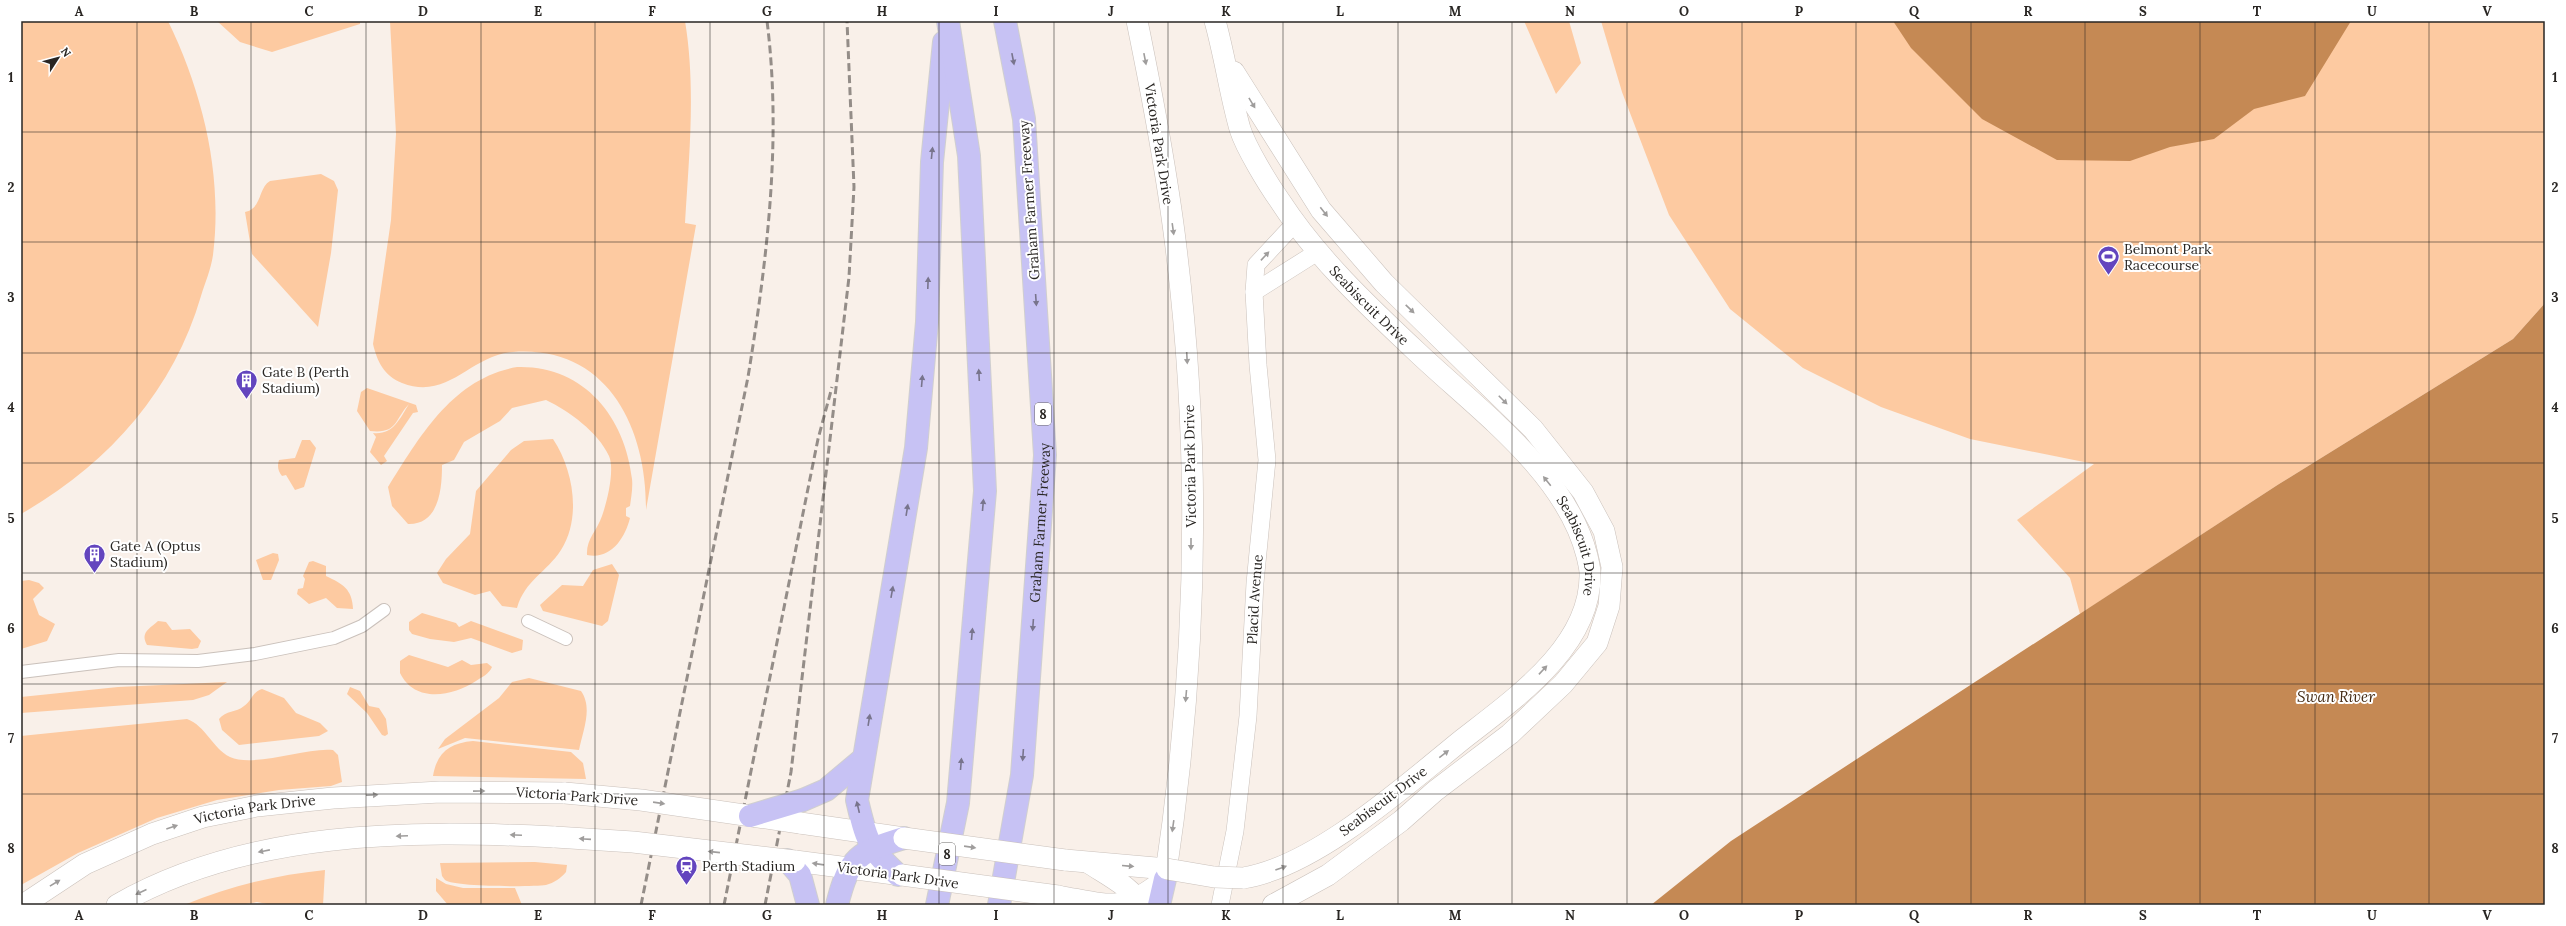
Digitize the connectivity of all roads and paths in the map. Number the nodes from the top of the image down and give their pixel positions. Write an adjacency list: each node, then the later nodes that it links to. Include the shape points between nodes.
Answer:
1 (947, 21): 13 (highway, one-way to 1, via 916,448 927,322 932,162); 27 (highway, 8, one-way to 1, via 958,803 985,490 969,156)
2 (1005, 21): 28 (highway, Graham Farmer Freeway / 8, one-way to 28, via 1024,119 1046,455 1022,775)
3 (1137, 21): 20 (street, Victoria Park Drive, one-way to 20, via 1158,125 1177,256 1186,349 1191,444 1190,658 1178,790)
4 (1215, 21): 5 (street, Seabiscuit Drive)
5 (1225, 58): 6 (street, Seabiscuit Drive, via 1241,132 1280,201); 30 (street, Seabiscuit Drive, one-way to 30, via 1269,131 1322,210 1384,283 1533,429 1583,492 1604,531 1612,567 1609,606 1597,643 1563,684 1510,734 1435,791 1401,821 1328,875)
6 (1296, 222): 7 (street, Seabiscuit Drive); 8 (street, Placid Avenue, one-way to 6, via 1256,265)
7 (1319, 251): 8 (street); 20 (street, Seabiscuit Drive, one-way to 7, bridge, via 1243,878 1262,876 1290,865 1356,823 1525,690 1567,644 1585,606 1591,572 1582,538 1563,500 1484,413 1417,353 1340,278)
8 (1254, 292): 29 (street, Placid Avenue, via 1267,460 1255,583 1248,716 1235,831)
9 (384, 610): 12 (street, via 362,626 334,638 256,654 198,661 119,660)
10 (528, 621): 11 (street)
11 (566, 639)
12 (21, 672)
13 (863, 759): 14 (highway, bridge, via 826,790 804,800); 16 (highway, one-way to 13, via 857,800)
14 (750, 816): 16 (street, Victoria Park Drive, bridge, via 800,823); 23 (street, Victoria Park Drive, one-way to 14, bridge, via 85,864 152,834 256,806 333,798 440,792 565,793 641,800)
15 (904, 838): 16 (highway); 18 (street, one-way to 18, bridge)
16 (868, 840): 19 (highway); 21 (highway)
17 (792, 863): 19 (street, Victoria Park Drive, one-way to 17); 24 (street, Victoria Park Drive, one-way to 24, bridge, via 633,842 555,837 441,834 335,840 233,857 182,873); 25 (highway, via 800,875)
18 (1089, 863): 20 (street, Seabiscuit Drive, one-way to 20); 22 (street)
19 (848, 868): 21 (street, Victoria Park Drive); 26 (highway)
20 (1166, 874): 22 (highway)
21 (898, 875): 22 (street, Victoria Park Drive, bridge, via 1107,904)
22 (1152, 904)
23 (23, 905)
24 (117, 905)
25 (808, 905)
26 (837, 905)
27 (936, 905)
28 (999, 905)
29 (1220, 905)
30 (1273, 905)

